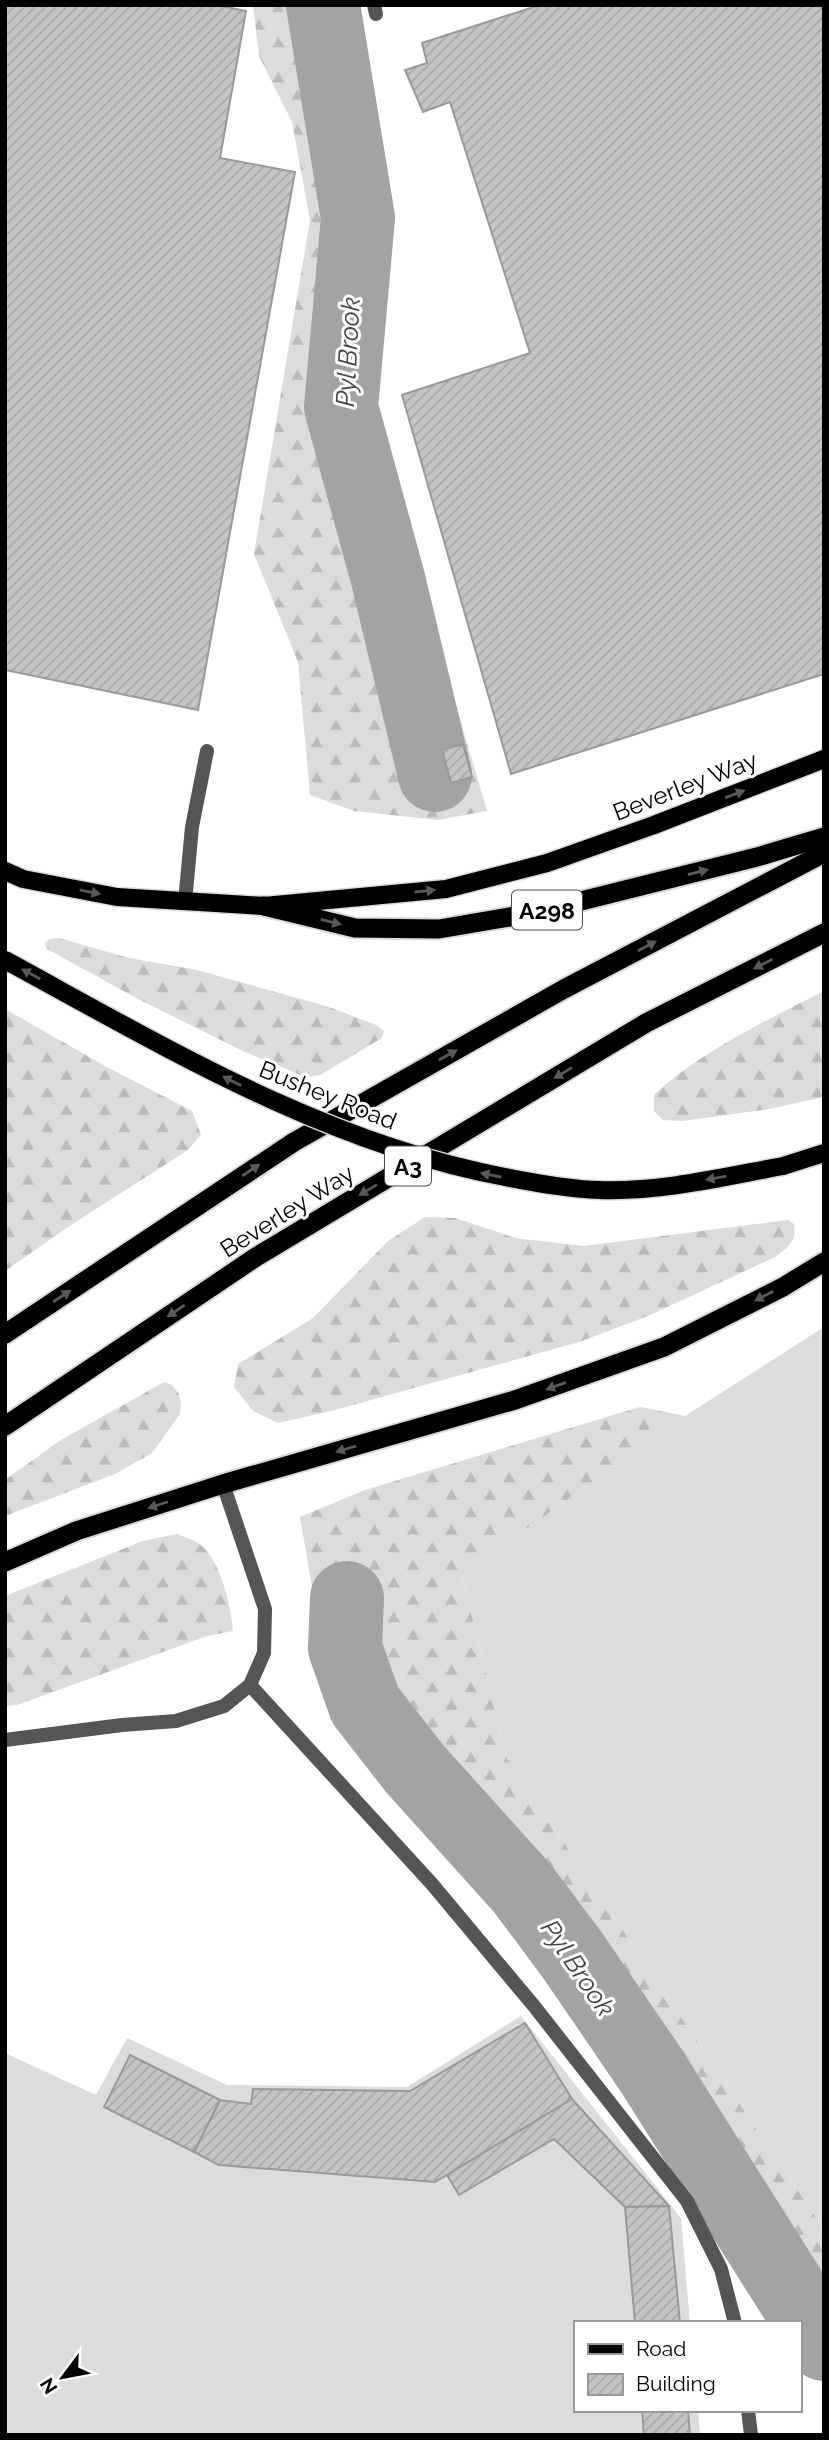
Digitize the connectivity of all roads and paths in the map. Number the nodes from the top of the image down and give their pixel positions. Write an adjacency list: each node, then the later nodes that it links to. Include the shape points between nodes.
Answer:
1 (207, 751): 8 (lane, via 192,827)
2 (824, 759): 9 (main road, Beverley Way / A298, one-way to 2, via 446,888 547,863)
3 (824, 837): 9 (highway, A298, one-way to 3, via 355,928 439,929 533,913)
4 (824, 853): 14 (highway, one-way to 4, via 294,1142 564,989)
5 (5, 871): 6 (main road, A298)
6 (23, 878): 7 (main road); 8 (main road, Beverley Way / A298, one-way to 8, via 117,897)
7 (5, 889)
8 (185, 902): 9 (main road, Beverley Way / A298)
9 (264, 906)
10 (824, 933): 15 (highway, Beverley Way / A3, one-way to 15, via 646,1023 256,1257)
11 (5, 960): 12 (main road, Bushey Road, one-way to 11, bridge, via 783,1166 672,1186 599,1190 467,1170 390,1148 284,1107)
12 (824, 1153)
13 (824, 1262): 16 (highway, one-way to 16, via 664,1347 515,1400)
14 (5, 1334)
15 (5, 1426)
16 (223, 1484): 17 (highway, one-way to 17, via 76,1531); 18 (lane, via 265,1609 264,1653)
17 (5, 1562)
18 (250, 1685): 19 (lane, via 224,1706 176,1721); 20 (lane, via 432,1884 687,2201 721,2269)
19 (5, 1740)
20 (734, 2321)
21 (748, 2412): 22 (lane)
22 (751, 2435)

